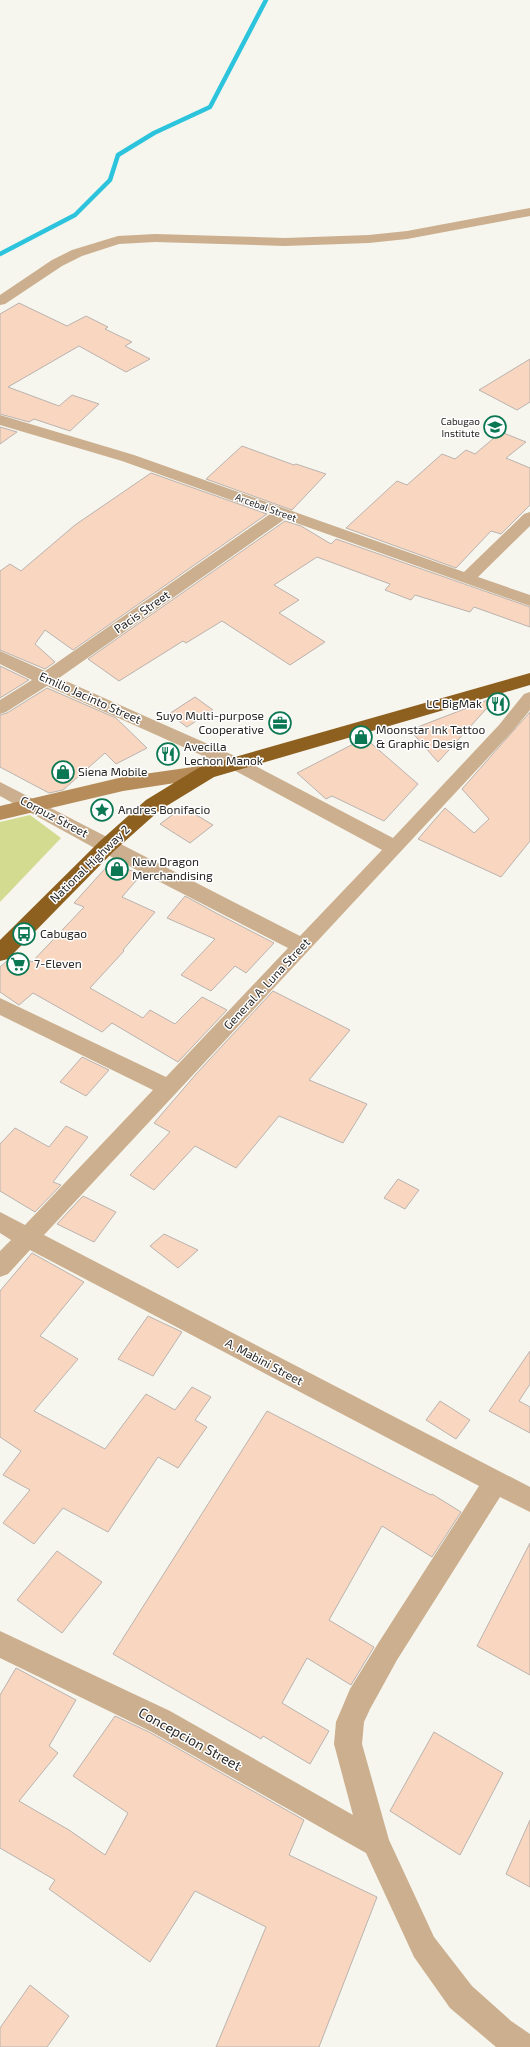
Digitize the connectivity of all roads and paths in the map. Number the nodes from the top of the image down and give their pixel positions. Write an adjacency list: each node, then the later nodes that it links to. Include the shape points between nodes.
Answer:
1 (530, 212): 2 (street, via 369,239 284,242 155,238 118,240 77,253 57,263)
2 (0, 301)
3 (0, 420): 4 (street, Arcebal Street, via 128,458)
4 (283, 513): 6 (street, Arcebal Street); 9 (street, Pacis Street)
5 (530, 517): 6 (street)
6 (467, 578): 7 (street, Arcebal Street)
7 (530, 601)
8 (0, 657): 9 (street, Emilio Jacinto Street)
9 (46, 679): 12 (street, Pacis Street); 13 (street, Emilio Jacinto Street)
10 (530, 679): 13 (highway, National Highway 2)
11 (530, 698): 19 (street, General A. Luna Street, via 506,729)
12 (0, 708)
13 (237, 764): 14 (highway, National Highway 2); 19 (street, Emilio Jacinto Street)
14 (206, 772): 16 (street, via 123,784); 18 (highway, National Highway 2, via 153,805)
15 (0, 788): 16 (street, Corpuz Street)
16 (34, 805): 17 (street); 18 (street, Corpuz Street)
17 (0, 813)
18 (107, 846): 20 (street, Corpuz Street); 21 (highway, National Highway 2)
19 (394, 848): 20 (street, General A. Luna Street)
20 (302, 946): 23 (street, General A. Luna Street)
21 (0, 953)
22 (0, 1006): 23 (street)
23 (168, 1088): 25 (street, General A. Luna Street)
24 (0, 1221): 25 (street, A. Mabini Street)
25 (28, 1238): 26 (street, General A. Luna Street); 27 (street, A. Mabini Street)
26 (0, 1267)
27 (495, 1482): 28 (street, A. Mabini Street); 30 (street, via 388,1651 360,1699 350,1722 348,1744 351,1758)
28 (530, 1500)
29 (2, 1648): 30 (street, Concepcion Street, via 160,1721)
30 (376, 1843): 31 (street, via 424,1947 461,1997 500,2032)
31 (522, 2047)

